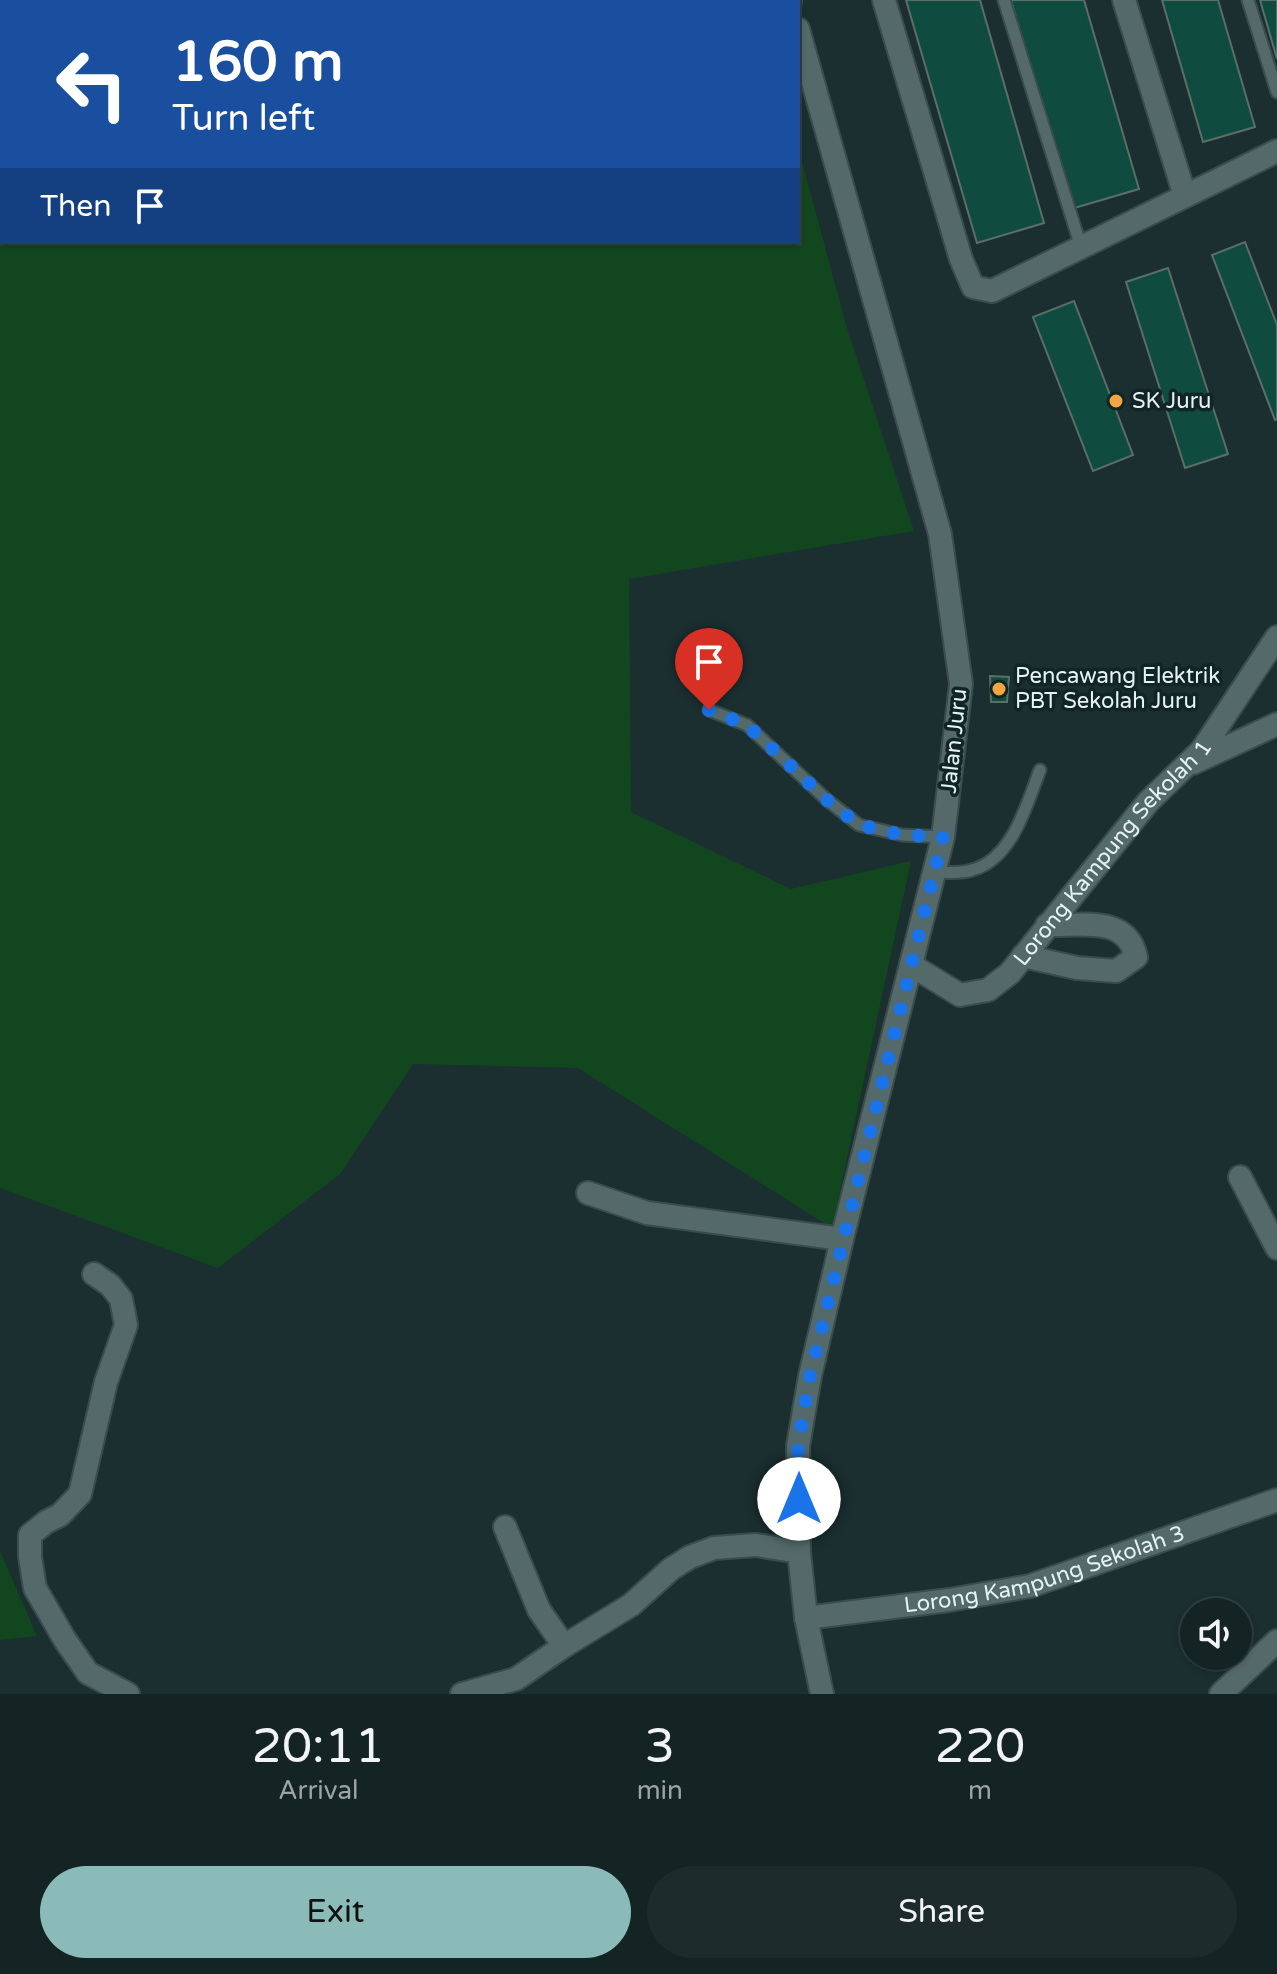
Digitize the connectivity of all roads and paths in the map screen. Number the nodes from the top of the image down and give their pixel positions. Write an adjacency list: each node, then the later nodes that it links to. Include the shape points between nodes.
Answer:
1 (884, 0): 9 (street, via 973,287 992,291)
2 (1004, 0): 9 (lane)
3 (1124, 0): 8 (street)
4 (1248, 0): 6 (lane)
5 (800, 36): 15 (street, Jalan Juru, via 940,534 961,684)
6 (1277, 92)
7 (1277, 151): 8 (street)
8 (1185, 196): 9 (street)
9 (1081, 247)
10 (1277, 637): 13 (street, Lorong Kampung Sekolah 1, via 1202,750)
11 (709, 710): 15 (lane, via 747,725 859,825)
12 (1277, 724): 13 (street)
13 (1185, 767): 17 (street, Lorong Kampung Sekolah 1, via 1148,802)
14 (1040, 770): 16 (lane, via 1014,836 988,863 972,871)
15 (943, 837): 16 (street, Jalan Juru)
16 (935, 872): 19 (street, Jalan Juru)
17 (1047, 925): 18 (street, Lorong Kampung Sekolah 1); 18 (street, via 1116,927 1133,942 1136,957 1116,971)
18 (1023, 956): 19 (street, Lorong Kampung Sekolah 1, via 988,990 960,995)
19 (911, 965): 22 (street, Jalan Juru)
20 (1240, 1177): 23 (street)
21 (588, 1193): 22 (street, via 647,1213)
22 (842, 1239): 27 (street, Jalan Juru, via 798,1446)
23 (1277, 1248)
24 (94, 1274): 31 (street, via 121,1299 126,1325 106,1382 80,1494 30,1535 30,1557 35,1588 88,1673)
25 (1277, 1500): 28 (street, Lorong Kampung Sekolah 3, via 1030,1586)
26 (505, 1527): 30 (street, via 539,1610)
27 (799, 1552): 28 (street, Jalan Juru); 30 (street, via 756,1545 714,1548 690,1557 631,1605)
28 (806, 1618): 33 (street, Jalan Juru)
29 (1277, 1641): 34 (street)
30 (564, 1646): 32 (street, via 516,1679)
31 (125, 1692)
32 (462, 1694)
33 (822, 1694)
34 (1221, 1694)

